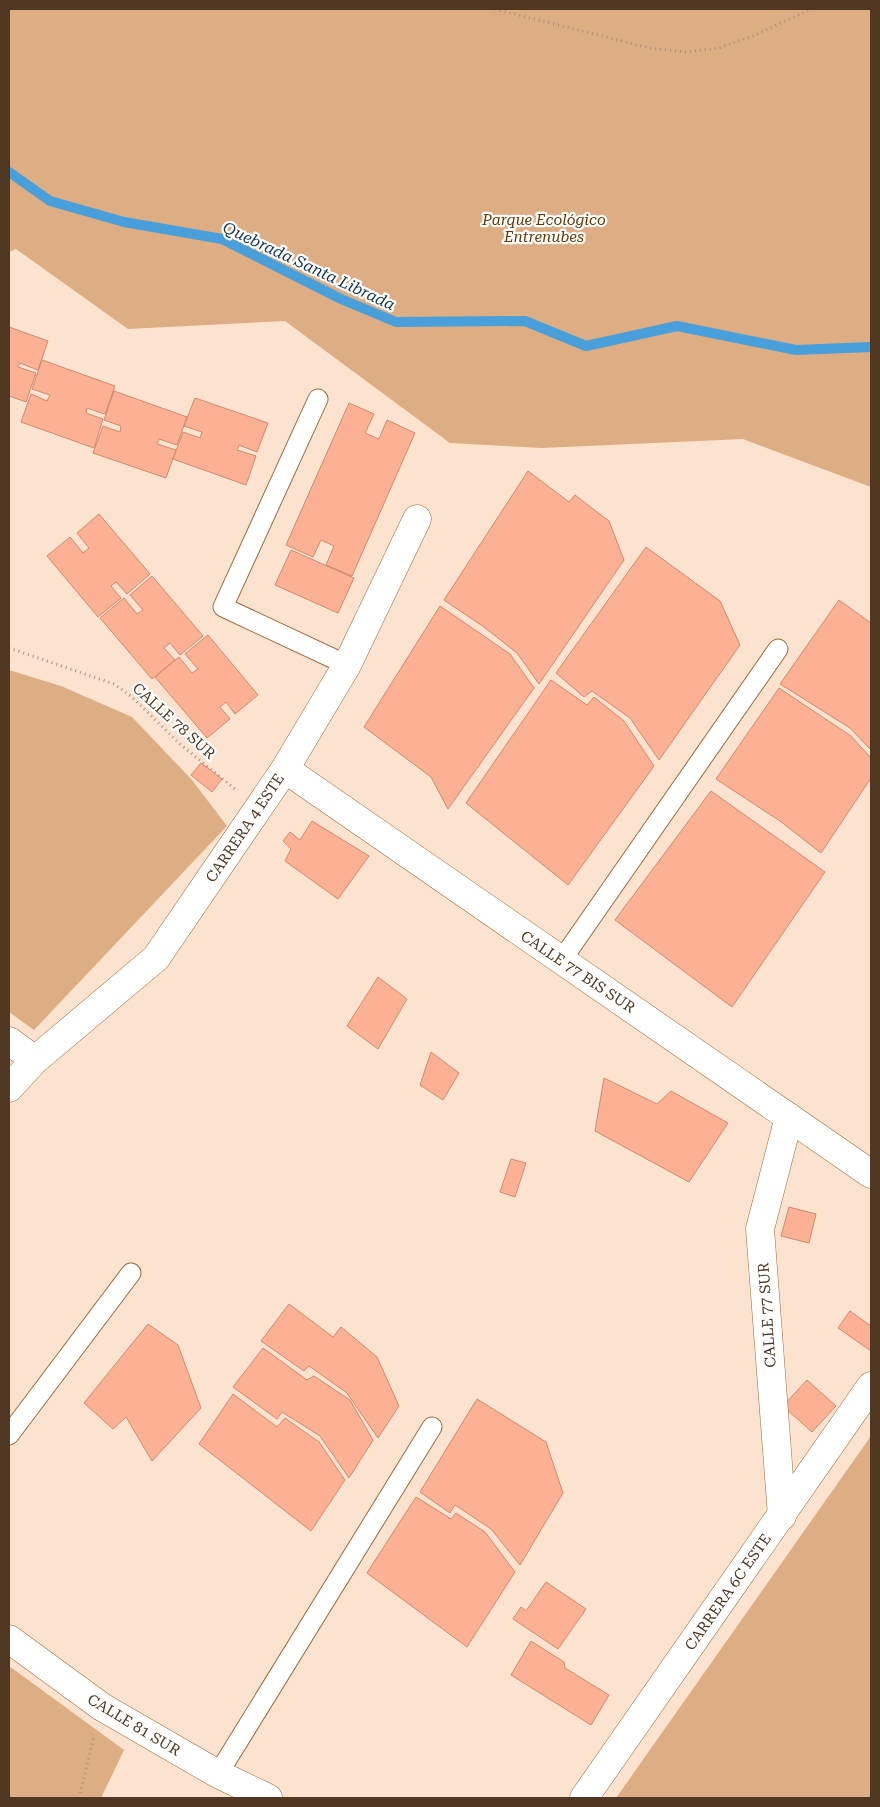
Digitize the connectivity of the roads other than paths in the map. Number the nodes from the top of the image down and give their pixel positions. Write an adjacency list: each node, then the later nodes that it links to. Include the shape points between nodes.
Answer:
1 (318, 399): 4 (lane, via 222,607)
2 (417, 519): 4 (street, CARRERA 4 ESTE)
3 (778, 649): 6 (lane)
4 (347, 665): 5 (street, CARRERA 4 ESTE)
5 (285, 769): 6 (street, CALLE 77 BIS SUR); 8 (street, CARRERA 4 ESTE, via 156,958)
6 (562, 961): 10 (street, CALLE 77 BIS SUR)
7 (9, 1041): 8 (street)
8 (35, 1060): 9 (street, CARRERA 4 ESTE)
9 (9, 1088)
10 (789, 1117): 11 (street, CALLE 77 BIS SUR); 16 (street, CALLE 77 SUR, via 760,1229)
11 (871, 1174)
12 (131, 1274): 15 (lane)
13 (871, 1386): 16 (street, CARRERA 6C ESTE)
14 (432, 1427): 18 (lane)
15 (9, 1435)
16 (782, 1516): 20 (street, CARRERA 6C ESTE)
17 (9, 1639): 18 (street, CALLE 81 SUR, via 102,1707)
18 (218, 1774): 19 (street, CALLE 81 SUR)
19 (268, 1798)
20 (584, 1798)

